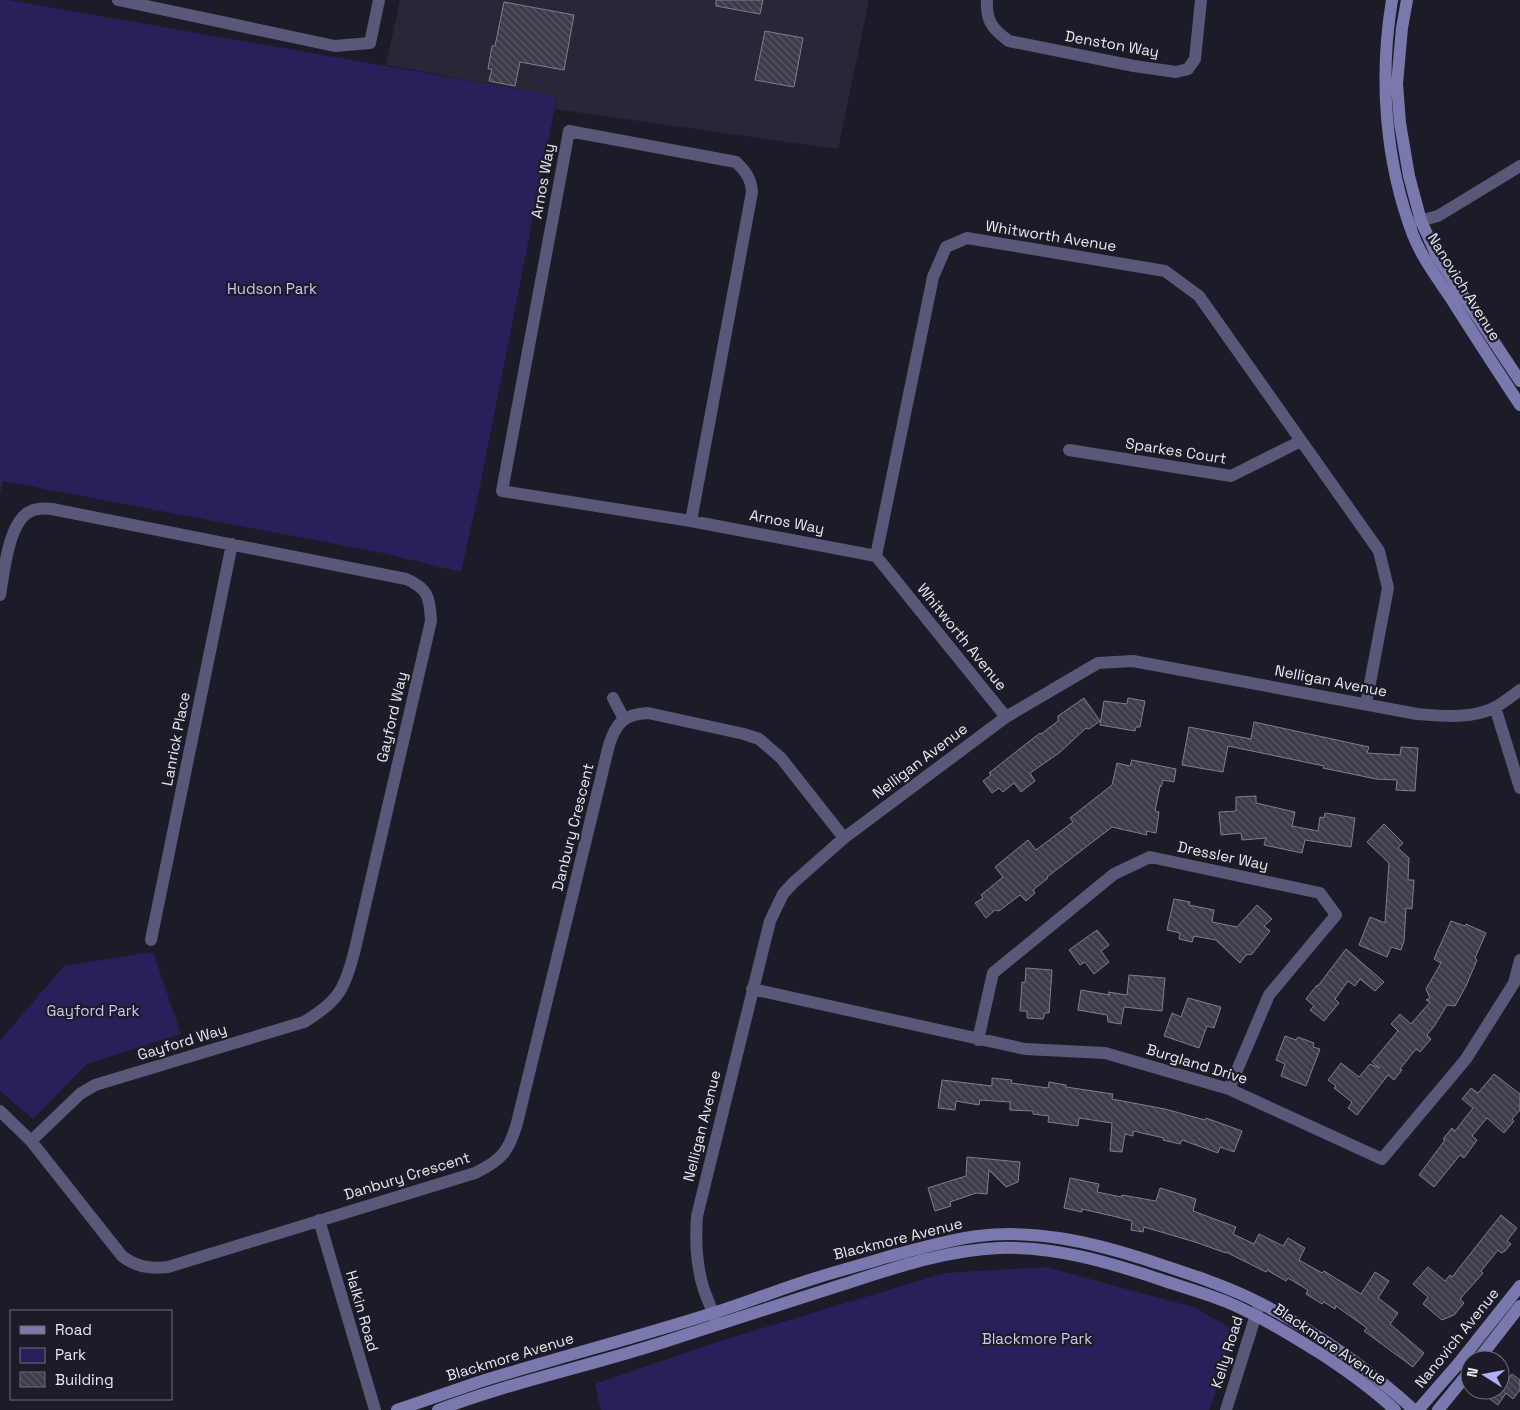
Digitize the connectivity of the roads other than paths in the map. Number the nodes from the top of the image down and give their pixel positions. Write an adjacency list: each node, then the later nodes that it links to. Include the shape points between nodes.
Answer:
1 (118, 0): 7 (street)
2 (379, 0): 7 (street, via 370,43 335,46)
3 (987, 0): 4 (street, Denston Way, via 989,20 996,32 1009,40 1176,72 1188,69 1195,59)
4 (1201, 0)
5 (1392, 0): 9 (street, Nanovich Avenue, via 1386,39 1386,107 1393,160)
6 (1407, 0): 9 (street, Nanovich Avenue, via 1397,84)
7 (159, 5)
8 (1520, 166): 9 (street, via 1438,216)
9 (1416, 223): 10 (street, Nanovich Avenue); 11 (street, Nanovich Avenue, via 1413,235 1422,253)
10 (1520, 381)
11 (1520, 405)
12 (1301, 441): 13 (street, Sparkes Court, via 1231,476); 16 (street, Whitworth Avenue, via 1199,296 1166,271 967,238 946,247 932,277); 20 (street, Whitworth Avenue, via 1379,551 1388,588)
13 (1068, 450)
14 (691, 521): 14 (street, Arnos Way, via 752,192 751,183 748,174 736,162 568,131 502,491); 16 (street, Arnos Way)
15 (232, 544): 17 (street, Gayford Way, via 40,508 28,513 17,525); 26 (street, Lanrick Place); 32 (street, Gayford Way, via 406,580 418,584 426,592 430,605 431,621 349,973 339,994 324,1010 304,1022 95,1085 80,1094)
16 (876, 556): 22 (street, Whitworth Avenue)
17 (0, 595)
18 (1520, 690): 21 (street, Nelligan Avenue)
19 (613, 698): 23 (street)
20 (1366, 704): 21 (street, Nelligan Avenue, via 1447,716 1473,714); 22 (street, Nelligan Avenue, via 1133,661 1098,663)
21 (1495, 707): 24 (street)
22 (1006, 717): 25 (street, Nelligan Avenue)
23 (624, 719): 25 (street, via 648,713 759,739 781,758); 33 (street, Danbury Crescent, via 617,725 609,746 511,1144 490,1166 475,1173)
24 (1520, 788)
25 (844, 838): 28 (street, Nelligan Avenue, via 783,894 770,922)
26 (151, 940)
27 (1520, 960): 30 (street, Burgland Drive, via 1514,983 1466,1060 1382,1158)
28 (752, 989): 29 (street, Burgland Drive); 37 (street, Nelligan Avenue, via 695,1234 698,1268)
29 (978, 1040): 30 (street, Burgland Drive, via 1025,1049 1104,1053); 30 (street, Dressler Way, via 992,973 1114,874 1150,857 1320,893 1336,915 1269,996)
30 (1229, 1088)
31 (0, 1112): 32 (street, Danbury Crescent)
32 (31, 1141): 33 (street, Danbury Crescent, via 122,1256 141,1266 168,1267)
33 (319, 1220): 40 (street, Halkin Road)
34 (1520, 1286): 46 (street, Nanovich Avenue)
35 (1520, 1306): 38 (street, Nanovich Avenue)
36 (1258, 1309): 37 (street, Blackmore Avenue, via 1203,1280 1121,1252 1070,1240 1009,1234 945,1241 820,1277); 43 (street, Kelly Road); 44 (street, Blackmore Avenue); 45 (street, Blackmore Avenue, via 1308,1330 1346,1355)
37 (716, 1319): 41 (street, Blackmore Avenue, via 480,1382); 42 (street, Blackmore Avenue, via 676,1338)
38 (1486, 1350)
39 (1460, 1383): 47 (street, Nanovich Avenue)
40 (375, 1410)
41 (396, 1410)
42 (438, 1410)
43 (1226, 1410)
44 (1395, 1410)
45 (1414, 1410)
46 (1418, 1410)
47 (1438, 1410)

